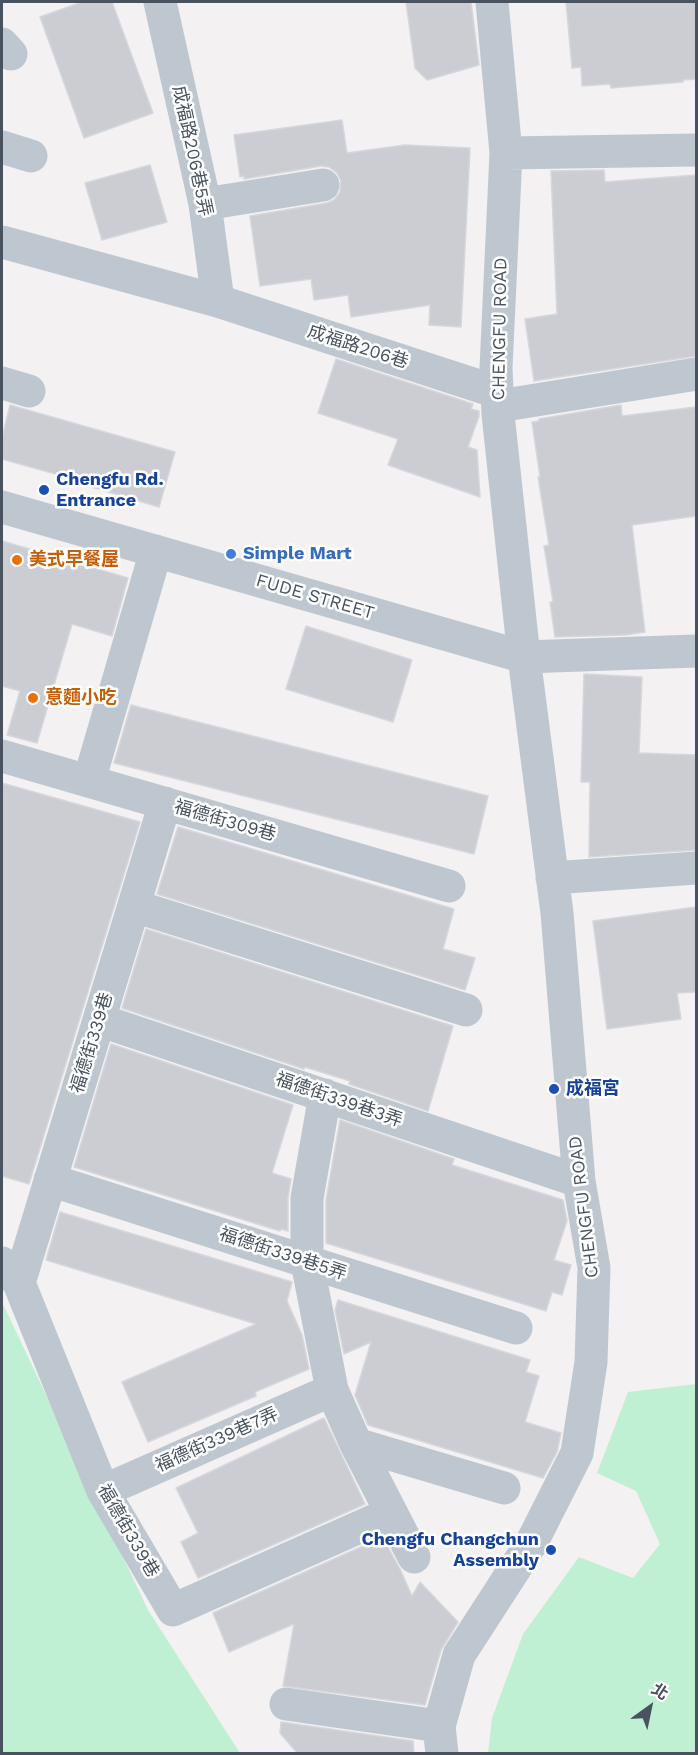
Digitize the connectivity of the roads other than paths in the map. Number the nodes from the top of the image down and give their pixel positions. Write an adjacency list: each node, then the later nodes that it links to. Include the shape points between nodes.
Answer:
1 (160, 2): 6 (street, 成福路206巷5弄)
2 (492, 2): 4 (street, CHENGFU ROAD)
3 (696, 150): 4 (street)
4 (506, 153): 10 (street, CHENGFU ROAD)
5 (323, 185): 6 (street)
6 (205, 204): 8 (street, 成福路206巷5弄)
7 (2, 242): 8 (street, 成福路206巷)
8 (218, 301): 10 (street, 成福路206巷)
9 (696, 374): 10 (street)
10 (498, 399): 14 (street, CHENGFU ROAD)
11 (2, 507): 12 (street, FUDE STREET)
12 (156, 551): 14 (street, FUDE STREET); 16 (street)
13 (696, 651): 14 (street, FUDE STREET)
14 (524, 657): 19 (street, CHENGFU ROAD)
15 (2, 756): 16 (street, 福德街309巷)
16 (89, 781): 17 (street, 福德街309巷)
17 (165, 803): 20 (street, 福德街309巷); 21 (street, 福德街339巷)
18 (696, 868): 19 (street)
19 (552, 878): 26 (street, CHENGFU ROAD)
20 (449, 886)
21 (134, 906): 22 (street); 23 (street, 福德街339巷)
22 (466, 1010)
23 (99, 1020): 24 (street, 福德街339巷3弄); 25 (street, 福德街339巷)
24 (325, 1095): 26 (street, 福德街339巷3弄); 27 (street, via 307,1198)
25 (50, 1180): 27 (street, 福德街339巷5弄); 28 (street, 福德街339巷)
26 (579, 1180): 37 (street, CHENGFU ROAD, via 594,1268 591,1362 577,1453 532,1542 459,1655)
27 (307, 1262): 29 (street, 福德街339巷5弄); 30 (street)
28 (10, 1273): 33 (street, 福德街339巷)
29 (516, 1328)
30 (332, 1390): 31 (street); 33 (street, 福德街339巷7弄)
31 (356, 1444): 32 (street); 34 (street)
32 (504, 1488)
33 (103, 1491): 34 (street, 福德街339巷, via 173,1610)
34 (391, 1513): 35 (street)
35 (414, 1557)
36 (286, 1704): 37 (street)
37 (441, 1740)

